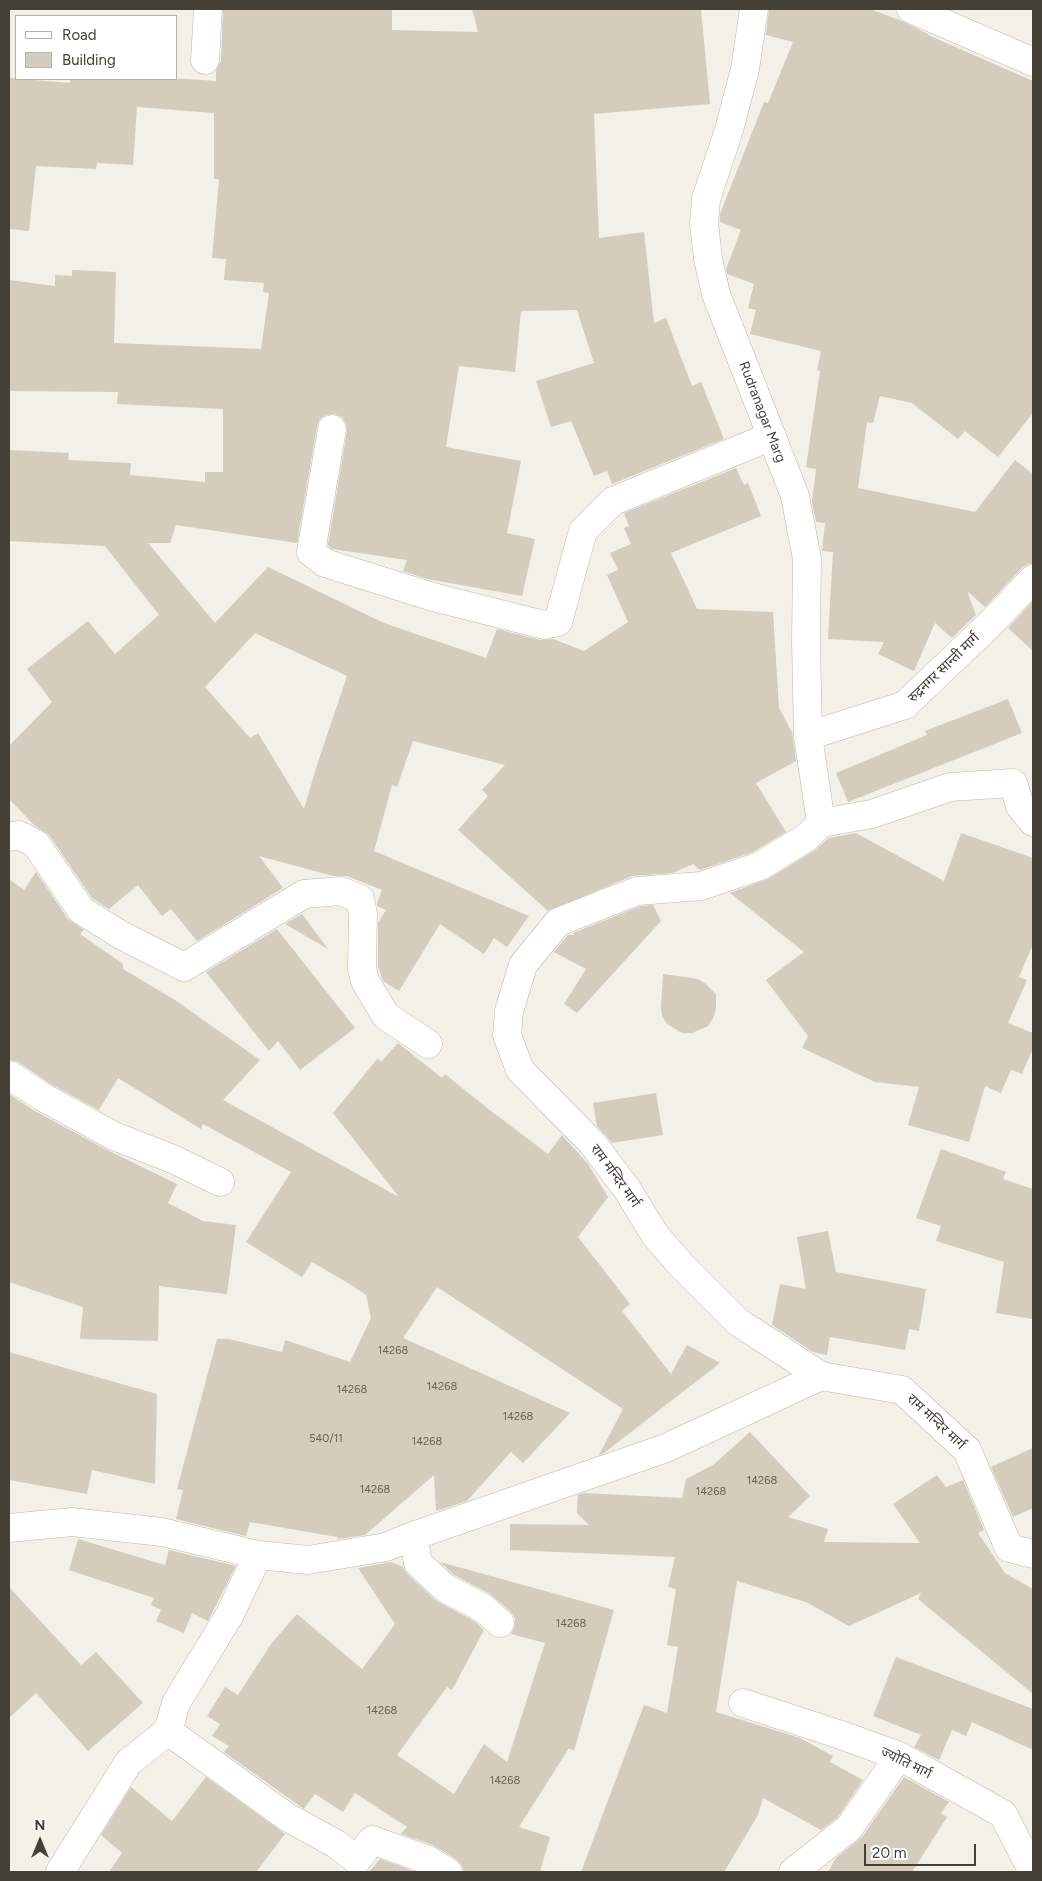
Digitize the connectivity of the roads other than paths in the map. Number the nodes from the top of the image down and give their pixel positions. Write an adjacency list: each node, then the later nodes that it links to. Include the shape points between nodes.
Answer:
1 (208, 9): 4 (street)
2 (754, 9): 7 (street, Rudranagar Marg, via 745,69 706,199 704,224 716,294)
3 (911, 9): 5 (street)
4 (205, 60)
5 (1033, 62)
6 (332, 429): 7 (street, via 311,552 325,563 433,597 544,625 558,622 583,531 613,501)
7 (772, 436): 9 (street, Rudranagar Marg, via 795,496 807,559)
8 (1033, 578): 9 (street, रुद्रनगर सान्ती मार्ग, via 905,705)
9 (808, 736): 11 (street, Rudranagar Marg)
10 (1033, 822): 11 (street, via 1020,806 1013,783 950,787 872,814)
11 (821, 823): 16 (street, राम मन्दिर मार्ग, via 807,837 760,866 701,886 638,891 558,922 524,965 508,1011 507,1035 520,1070 592,1143 627,1189 655,1235 682,1266 738,1322)
12 (9, 838): 13 (street, via 19,835 36,844 81,910 120,935 184,967 304,894 341,891 360,899 364,914 362,968 365,981 386,1016)
13 (428, 1044)
14 (9, 1075): 15 (street, via 114,1136)
15 (220, 1182)
16 (821, 1376): 18 (street, via 666,1448); 19 (street, राम मन्दिर मार्ग, via 902,1390 967,1450 1009,1548)
17 (9, 1528): 20 (street, via 72,1522 162,1532)
18 (413, 1536): 20 (street, via 386,1547 308,1560); 21 (street, via 418,1563 445,1588 483,1608)
19 (1033, 1554)
20 (258, 1556): 23 (street, via 230,1614 176,1703)
21 (500, 1623)
22 (743, 1703): 24 (street, ज्योति मार्ग)
23 (168, 1731): 25 (street, via 128,1763); 26 (street, via 287,1817 336,1844 357,1860 372,1840 428,1860)
24 (899, 1756): 27 (street, via 849,1828); 28 (street, ज्योति मार्ग, via 1003,1814)
25 (60, 1872)
26 (448, 1872)
27 (793, 1872)
28 (1033, 1872)

